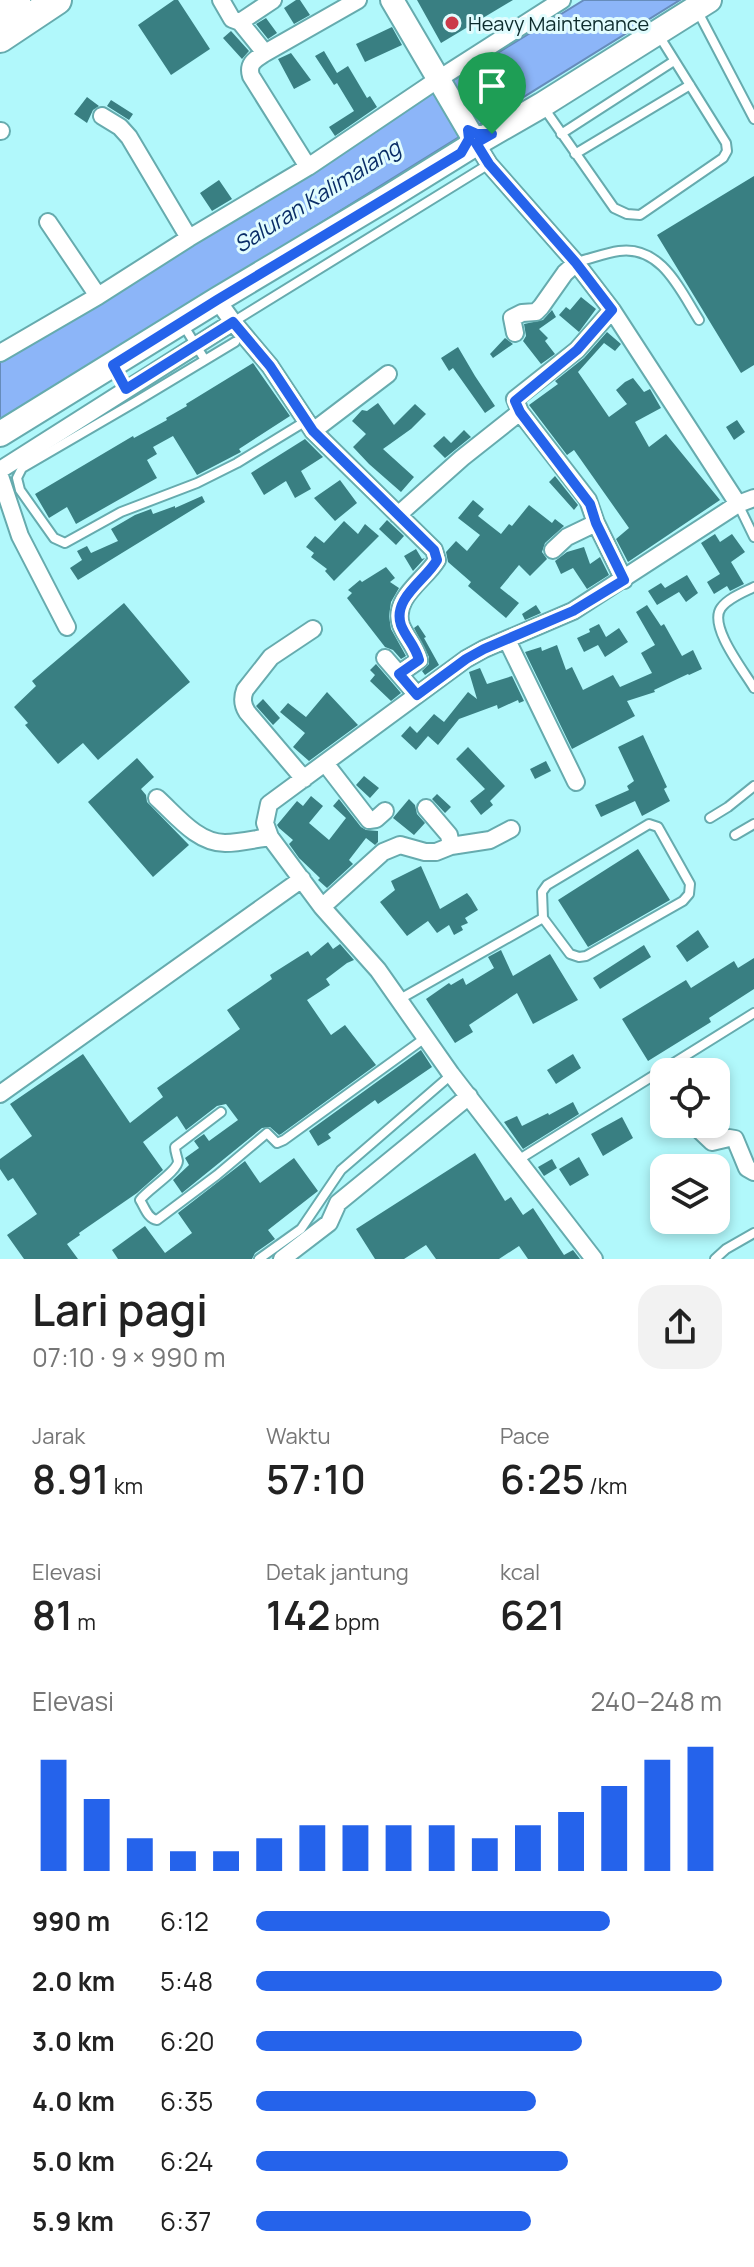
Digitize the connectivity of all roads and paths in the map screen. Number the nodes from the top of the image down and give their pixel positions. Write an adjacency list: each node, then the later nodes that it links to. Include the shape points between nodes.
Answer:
1 (16, 0): 9 (highway)
2 (57, 0): 12 (highway)
3 (221, 0): 10 (street, via 232,19)
4 (273, 0): 10 (street)
5 (358, 0): 13 (street)
6 (392, 0): 15 (street)
7 (562, 0): 15 (street)
8 (702, 4): 11 (main road); 19 (lane)
9 (0, 10)
10 (240, 22): 13 (street)
11 (657, 33): 14 (lane); 17 (main road)
12 (0, 38)
13 (265, 53): 24 (street, via 252,62 251,76)
14 (674, 61): 16 (lane); 20 (lane)
15 (437, 80): 21 (street); 24 (street)
16 (690, 85): 22 (lane); 22 (lane, via 727,151 640,215 614,208)
17 (542, 105): 20 (lane); 21 (main road)
18 (102, 116): 26 (street, via 129,137)
19 (754, 119)
20 (563, 137): 22 (lane)
21 (474, 140): 23 (street); 29 (main road)
22 (575, 154)
23 (489, 164): 27 (street); 32 (lane)
24 (308, 167): 26 (street)
25 (48, 222): 28 (street)
26 (189, 238): 28 (street)
27 (576, 263): 30 (street); 31 (lane, via 618,251 652,257); 34 (street, via 536,312 512,318)
28 (98, 296): 37 (street)
29 (217, 300): 32 (street); 33 (main road)
30 (612, 310): 42 (street, via 577,350 516,398); 47 (street)
31 (699, 320)
32 (233, 322): 36 (street); 43 (street)
33 (181, 323): 36 (lane); 39 (main road)
34 (515, 333)
35 (235, 342): 38 (lane)
36 (195, 345): 38 (lane); 41 (street)
37 (0, 353)
38 (205, 360): 41 (lane)
39 (113, 365): 41 (lane); 44 (main road)
40 (388, 374): 43 (street)
41 (132, 395): 43 (lane, via 22,468 17,478 20,490 54,538 65,543); 45 (street)
42 (520, 412): 48 (street); 49 (street, via 588,500)
43 (310, 426): 48 (street)
44 (0, 434)
45 (0, 470)
46 (0, 476): 54 (street, via 20,536)
47 (746, 501): 50 (lane); 52 (street)
48 (398, 515): 58 (street, via 434,550 437,560 400,609 403,630 419,660)
49 (596, 523): 51 (street); 52 (street)
50 (754, 537)
51 (553, 550)
52 (624, 580): 56 (street, via 573,611)
53 (754, 587): 59 (lane, via 726,602 717,616 719,630)
54 (67, 627)
55 (313, 629): 62 (street, via 271,657 243,696 247,712)
56 (507, 640): 60 (street, via 466,659); 63 (street)
57 (385, 658): 58 (street)
58 (399, 674): 60 (street)
59 (754, 688)
60 (417, 695): 61 (street)
61 (325, 763): 62 (street); 67 (street, via 369,820)
62 (304, 779): 72 (street, via 269,804 265,823)
63 (576, 782)
64 (754, 786): 68 (lane)
65 (157, 798): 72 (street, via 207,839 222,843)
66 (426, 808): 73 (street, via 449,835)
67 (385, 811)
68 (710, 818)
69 (754, 824): 71 (lane)
70 (511, 829): 73 (street, via 490,840)
71 (735, 835)
72 (270, 837): 74 (street)
73 (451, 846): 75 (street, via 436,852 393,847)
74 (302, 879): 75 (street); 81 (street)
75 (322, 907): 77 (street)
76 (543, 918): 76 (lane, via 542,892 547,885 649,824 658,827 690,884 683,901 586,956 570,954); 77 (lane)
77 (400, 999): 79 (street)
78 (754, 1013): 87 (lane)
79 (426, 1037): 80 (street); 83 (lane, via 284,1140 277,1143 267,1133 157,1220 149,1216 140,1200 175,1168 175,1147)
80 (451, 1074): 82 (street); 90 (lane, via 341,1170 301,1229)
81 (0, 1094)
82 (469, 1096): 87 (street); 91 (street, via 338,1203 329,1223)
83 (221, 1112)
84 (708, 1138): 86 (street)
85 (729, 1138): 88 (street, via 735,1139 747,1168)
86 (729, 1138)
87 (518, 1160): 92 (street)
88 (754, 1172)
89 (754, 1233): 93 (lane)
90 (259, 1259)
91 (282, 1259)
92 (594, 1259)
93 (715, 1259)

